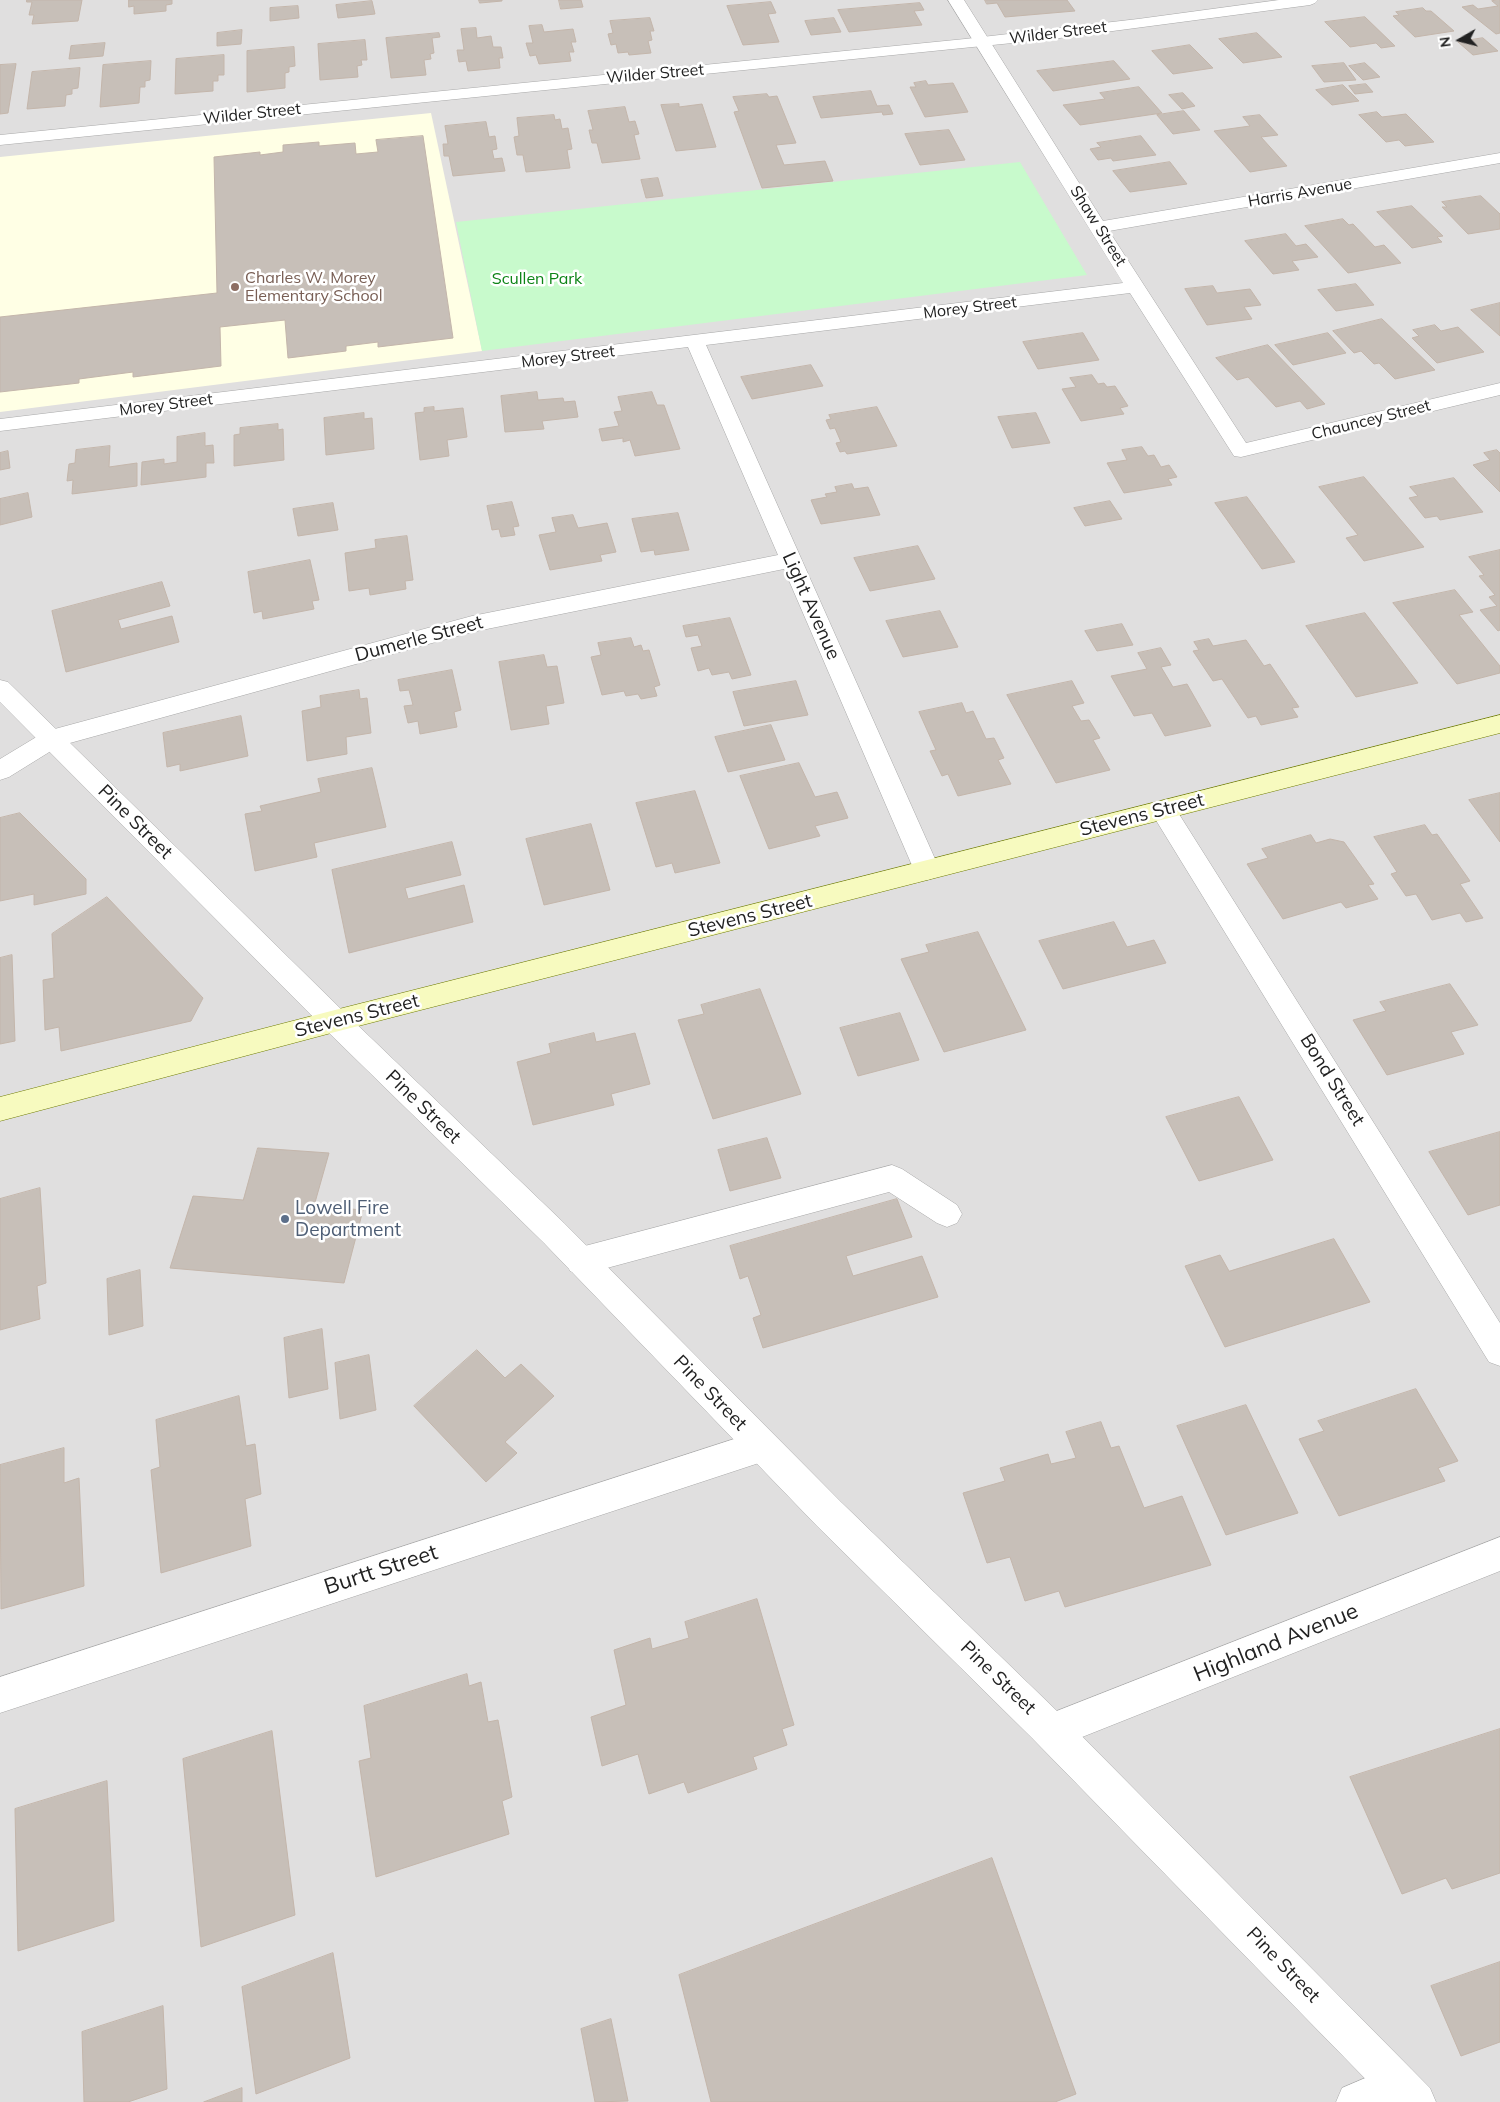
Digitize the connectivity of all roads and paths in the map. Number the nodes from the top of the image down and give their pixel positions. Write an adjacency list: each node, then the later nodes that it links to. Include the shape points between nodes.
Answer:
1 (956, 0): 3 (street, Shaw Street)
2 (1310, 0): 3 (street, Wilder Street)
3 (982, 43): 4 (street, Wilder Street); 6 (street, Shaw Street)
4 (0, 140)
5 (1500, 158): 6 (street, Harris Avenue)
6 (1099, 227): 7 (street, Shaw Street)
7 (1135, 287): 8 (street, Morey Street); 11 (street, Shaw Street)
8 (694, 342): 10 (street, Morey Street); 12 (street, Light Avenue)
9 (1500, 389): 11 (street, Chauncey Street)
10 (0, 425)
11 (1241, 451)
12 (791, 560): 15 (street, Dumerle Street, via 472,624); 18 (street, Light Avenue)
13 (0, 688): 15 (street, Pine Street)
14 (1500, 724): 17 (main road, Stevens Street)
15 (51, 739): 16 (street, Dumerle Street); 19 (street, Pine Street)
16 (0, 771)
17 (1163, 810): 18 (main road, Stevens Street); 23 (street, Bond Street)
18 (927, 870): 19 (main road, Stevens Street)
19 (335, 1021): 20 (main road, Stevens Street); 22 (street, Pine Street)
20 (0, 1109)
21 (947, 1214): 22 (street, via 892,1178)
22 (582, 1261): 24 (street, Pine Street)
23 (1500, 1351)
24 (762, 1446): 26 (street, Burtt Street); 27 (street, Pine Street)
25 (1500, 1554): 27 (street, Highland Avenue)
26 (0, 1695)
27 (1052, 1731): 28 (street, Pine Street)
28 (1407, 2093): 29 (street)
29 (1356, 2102)

